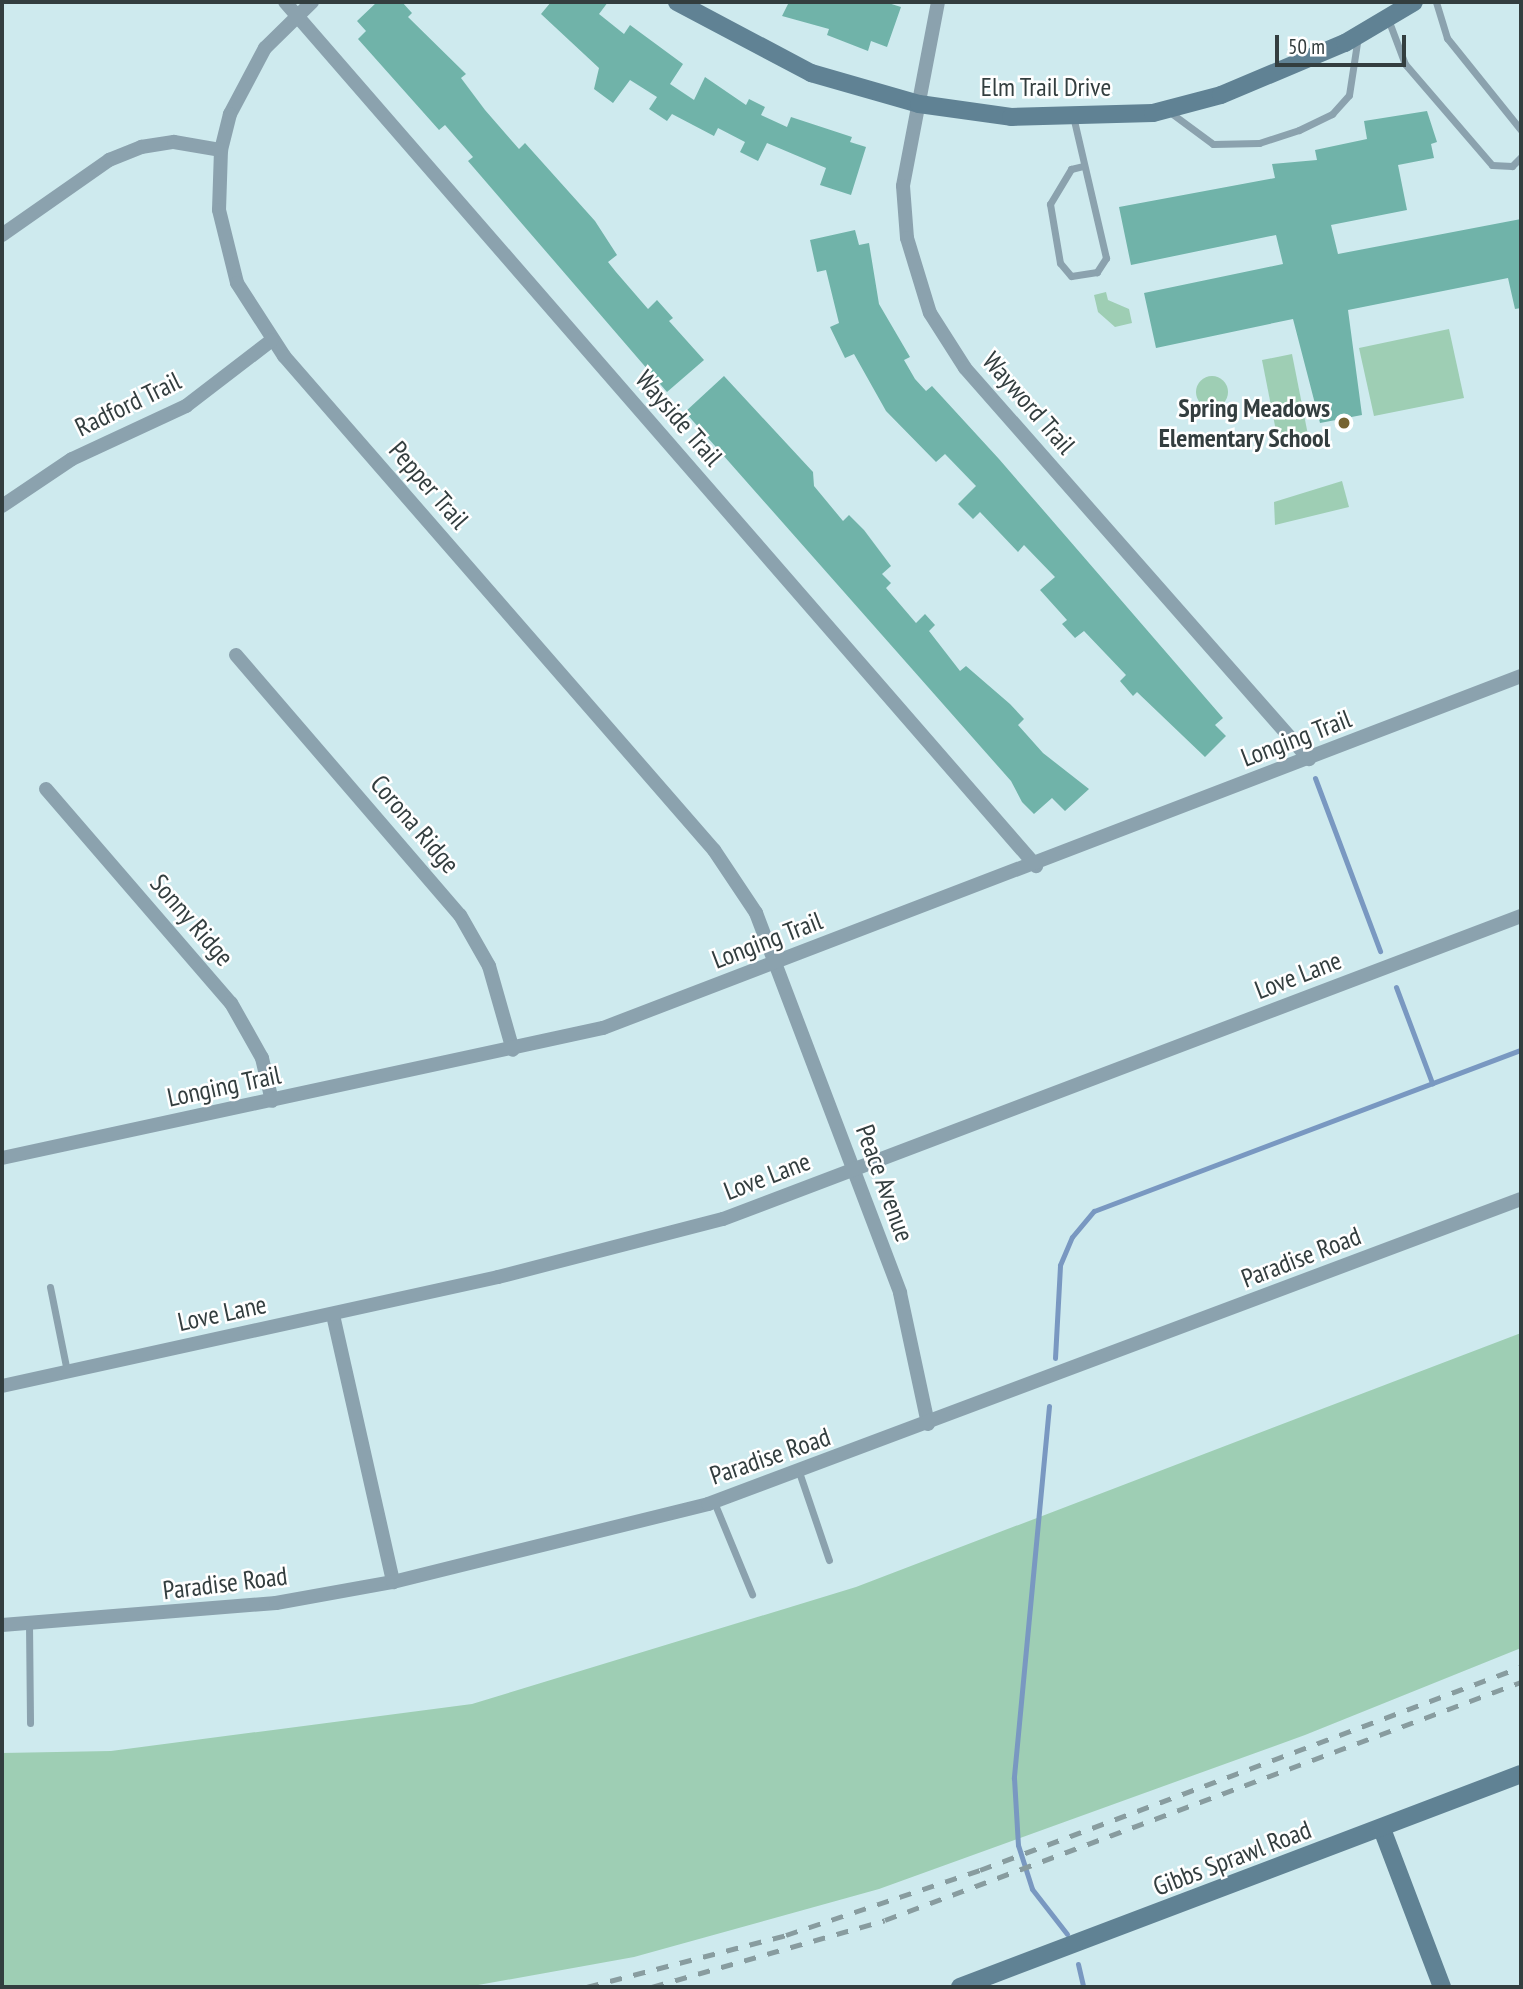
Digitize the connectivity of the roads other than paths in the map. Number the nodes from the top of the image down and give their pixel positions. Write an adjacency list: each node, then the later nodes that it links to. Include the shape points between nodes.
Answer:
1 (285, 2): 7 (street, Wayside Trail)
2 (312, 2): 7 (street, Pepper Trail)
3 (677, 2): 10 (street, Elm Trail Drive, via 811,73)
4 (938, 2): 10 (street, Wayword Trail)
5 (1414, 2): 8 (street, Elm Trail Drive)
6 (1436, 2): 13 (lane, via 1447,38)
7 (296, 15): 14 (street, Pepper Trail, via 251,69); 24 (street, Wayside Trail)
8 (1388, 18): 9 (street, Elm Trail Drive); 15 (lane, via 1405,64 1492,165 1512,166)
9 (1358, 36): 11 (street, Elm Trail Drive, via 1278,74); 11 (lane, via 1349,95 1332,114 1299,130 1259,143 1213,144)
10 (919, 104): 12 (street, Elm Trail Drive, via 1010,117); 22 (street, Wayword Trail, via 903,186 907,238 920,289 942,335)
11 (1166, 109): 12 (street, Elm Trail Drive)
12 (1073, 116): 16 (lane)
13 (1521, 130)
14 (221, 150): 17 (street, via 174,142 141,147 109,160); 18 (street, Pepper Trail, via 219,209 229,259)
15 (1521, 157)
16 (1083, 166): 16 (lane, via 1071,169 1050,204 1060,262 1071,276 1097,272 1107,258 1089,170)
17 (2, 235)
18 (272, 340): 19 (street, Radford Trail, via 186,406 72,459); 26 (street, Pepper Trail, via 714,850 756,913)
19 (2, 506)
20 (236, 655): 27 (street, Corona Ridge, via 460,915 489,966)
21 (1521, 676): 22 (street, Longing Trail)
22 (1309, 759): 24 (street, Longing Trail)
23 (46, 789): 28 (street, Sonny Ridge, via 231,1003 262,1058)
24 (1036, 866): 26 (street, Longing Trail)
25 (1521, 916): 30 (street, Love Lane)
26 (776, 963): 27 (street, Longing Trail, via 603,1028); 30 (street, Peace Avenue)
27 (513, 1050): 28 (street, Longing Trail)
28 (272, 1101): 29 (street, Longing Trail)
29 (2, 1158)
30 (851, 1171): 33 (street, Love Lane, via 612,1251); 36 (street, Peace Avenue, via 908,1319)
31 (1521, 1199): 36 (street, Paradise Road)
32 (50, 1287): 34 (lane)
33 (333, 1315): 34 (street, Love Lane); 40 (street)
34 (67, 1371): 35 (street, Love Lane)
35 (2, 1385)
36 (928, 1424): 37 (street, Paradise Road)
37 (799, 1472): 38 (street, Paradise Road); 39 (lane)
38 (714, 1502): 40 (street, Paradise Road); 41 (lane)
39 (830, 1560)
40 (393, 1582): 42 (street, Paradise Road, via 276,1603)
41 (752, 1594)
42 (29, 1623): 43 (street, Paradise Road); 44 (lane)
43 (2, 1625)
44 (30, 1723)
45 (1521, 1774): 46 (street, Gibbs Sprawl Road)
46 (1382, 1829): 47 (street, Gibbs Sprawl Road); 48 (street)
47 (960, 1987)
48 (1442, 1987)

